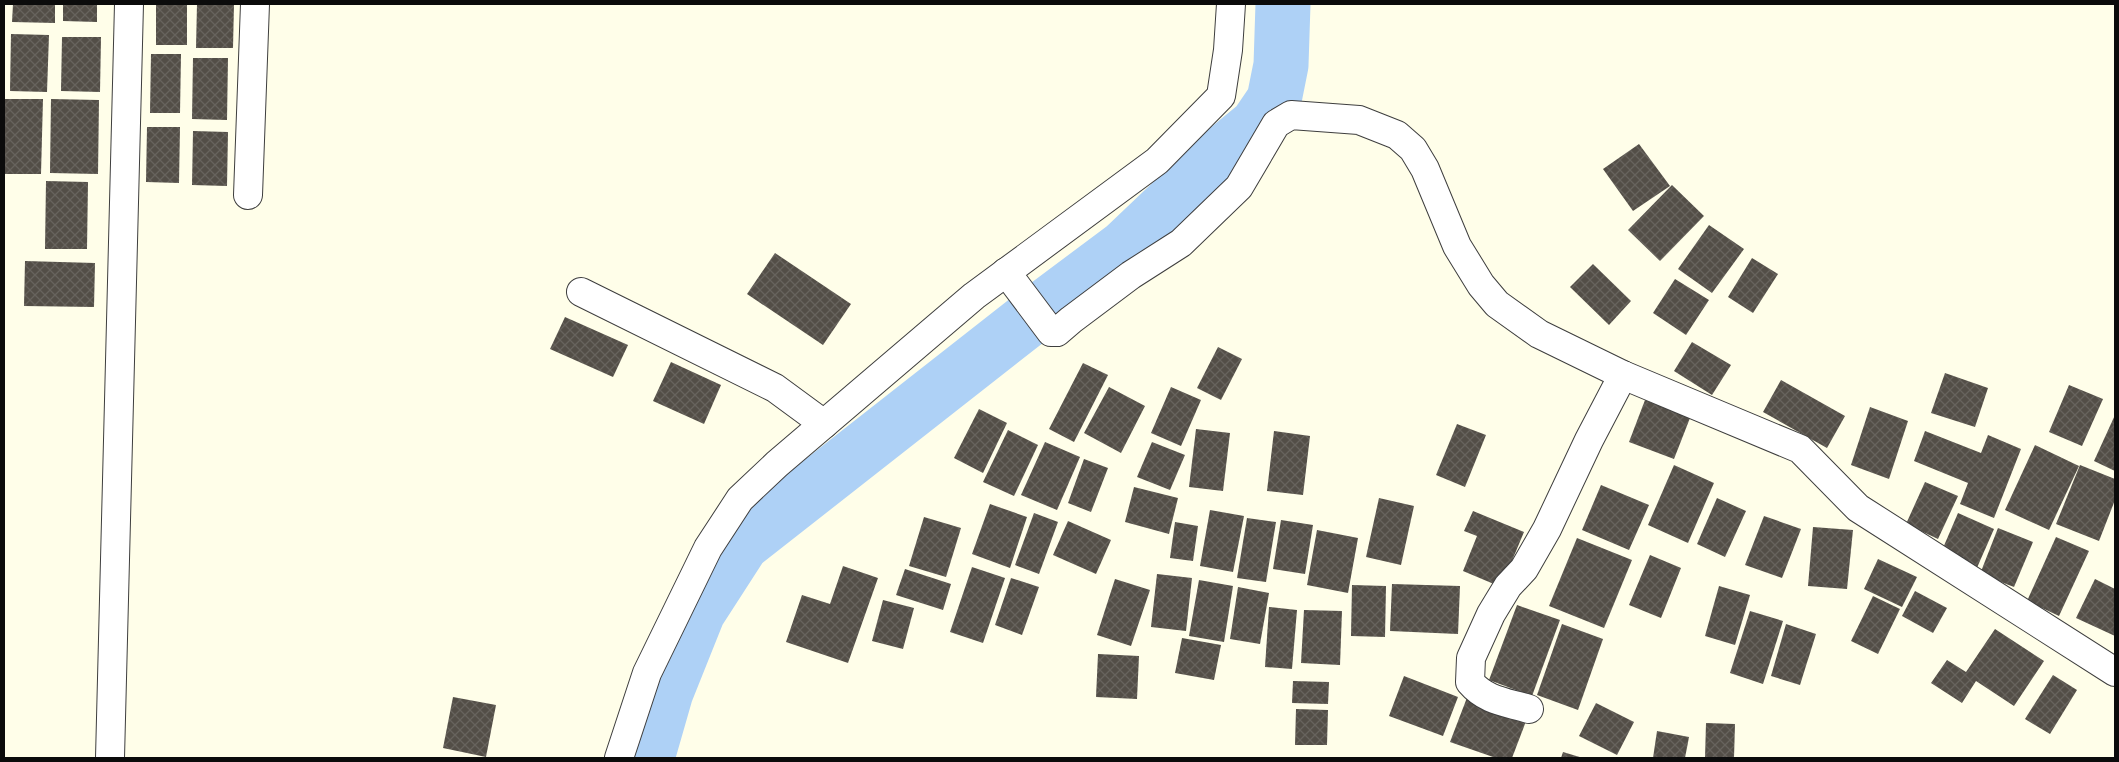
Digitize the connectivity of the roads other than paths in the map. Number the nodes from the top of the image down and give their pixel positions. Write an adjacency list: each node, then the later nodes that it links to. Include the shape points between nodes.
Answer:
1 (129, 4): 11 (street)
2 (255, 4): 4 (street)
3 (1231, 4): 5 (street, via 1221,96 1157,161)
4 (248, 194)
5 (1006, 272): 7 (street, via 1051,332 1057,332 1131,275 1180,243 1239,187 1276,124 1291,115 1359,120 1397,135 1413,149 1457,246 1497,304 1539,334); 8 (street)
6 (581, 292): 8 (street, via 775,388)
7 (1623, 376): 9 (street, via 1800,449 1858,508); 10 (street, via 1546,530 1524,569 1508,586 1491,614 1471,658 1470,682 1476,690 1486,697)
8 (824, 424): 12 (street, via 740,499 708,548 647,673)
9 (2115, 672)
10 (1529, 709)
11 (110, 758)
12 (619, 758)

